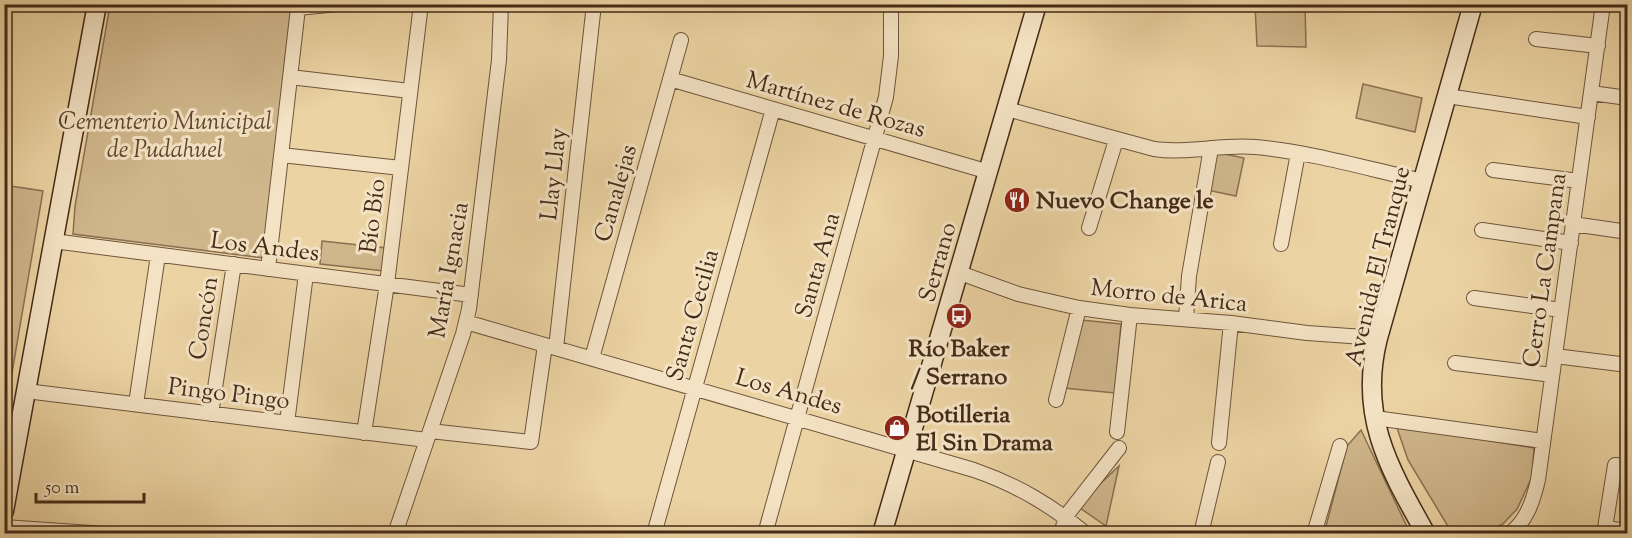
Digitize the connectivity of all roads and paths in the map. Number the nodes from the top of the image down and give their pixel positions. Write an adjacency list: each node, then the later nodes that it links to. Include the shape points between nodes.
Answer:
1 (97, 4): 37 (street)
2 (338, 4): 10 (street)
3 (421, 4): 16 (street, Bío Bío)
4 (501, 4): 46 (street, María Ignacia, via 499,60)
5 (594, 4): 55 (street, Llay Llay)
6 (891, 4): 23 (street, Santa Ana, via 889,78)
7 (1037, 4): 21 (street, Serrano)
8 (1473, 4): 18 (street, Avenida El Tranque)
9 (1604, 4): 13 (street, Cerro La Campana)
10 (296, 6): 14 (street)
11 (1536, 39): 13 (street)
12 (681, 40): 15 (street, Canalejas)
13 (1598, 46): 17 (street, Cerro La Campana)
14 (290, 77): 16 (street); 27 (street)
15 (670, 79): 20 (street, Martínez de Rozas); 57 (street, Canalejas)
16 (410, 91): 28 (street, Bío Bío)
17 (1591, 93): 19 (street); 22 (street, Cerro La Campana)
18 (1447, 96): 22 (street); 31 (street, Avenida El Tranque)
19 (1628, 98)
20 (773, 109): 23 (street, Martínez de Rozas); 61 (street, Santa Cecilia)
21 (1007, 109): 24 (street); 30 (street, Serrano)
22 (1588, 117): 32 (street, Cerro La Campana)
23 (875, 139): 30 (street, Martínez de Rozas); 66 (street, Santa Ana)
24 (1116, 140): 25 (street, via 1166,151); 34 (street)
25 (1211, 148): 26 (street, via 1256,147); 51 (street, via 1189,276)
26 (1298, 153): 31 (street); 39 (street)
27 (281, 155): 28 (street); 42 (street)
28 (401, 168): 45 (street, Bío Bío)
29 (1494, 170): 32 (street)
30 (989, 172): 43 (street, Serrano)
31 (1423, 181): 54 (street, Avenida El Tranque)
32 (1579, 182): 33 (street, Cerro La Campana)
33 (1573, 224): 36 (street); 38 (street, Cerro La Campana)
34 (1089, 228)
35 (1482, 230): 38 (street)
36 (1628, 232)
37 (52, 241): 40 (street, Los Andes); 62 (street)
38 (1570, 243): 49 (street, Cerro La Campana)
39 (1281, 244)
40 (158, 255): 41 (street, Los Andes); 64 (street)
41 (234, 264): 42 (street, Los Andes); 65 (street, Concón)
42 (268, 269): 44 (street, Los Andes)
43 (960, 273): 48 (street, Morro de Arica, via 1018,294); 77 (street, Serrano)
44 (306, 274): 45 (street, Los Andes); 68 (street)
45 (387, 284): 46 (street, Los Andes); 70 (street, Bío Bío)
46 (471, 295): 52 (street, María Ignacia)
47 (1474, 298): 49 (street)
48 (1079, 308): 50 (street, Morro de Arica); 63 (street)
49 (1561, 310): 56 (street, Cerro La Campana)
50 (1130, 315): 51 (street, Morro de Arica); 69 (street)
51 (1186, 319): 53 (street, Morro de Arica)
52 (466, 322): 55 (street, Los Andes); 71 (street, María Ignacia)
53 (1231, 323): 54 (street, Morro de Arica); 74 (street)
54 (1378, 338): 67 (street, Avenida El Tranque, via 1372,371)
55 (551, 346): 57 (street, Los Andes); 73 (street, Llay Llay)
56 (1555, 356): 59 (street); 60 (street, Cerro La Campana)
57 (592, 358): 61 (street, Los Andes)
58 (1455, 363): 60 (street)
59 (1628, 365)
60 (1552, 375): 72 (street, Cerro La Campana)
61 (695, 387): 66 (street, Los Andes); 88 (street, Santa Cecilia)
62 (26, 391): 64 (street, Pingo Pingo); 80 (street)
63 (1056, 400)
64 (136, 404): 65 (street, Pingo Pingo)
65 (211, 414): 68 (street, Pingo Pingo)
66 (798, 417): 77 (street, Los Andes); 89 (street, Santa Ana)
67 (1375, 418): 72 (street); 95 (street, Avenida El Tranque, via 1389,466)
68 (287, 423): 70 (street, Pingo Pingo)
69 (1118, 432)
70 (364, 433): 71 (street, Pingo Pingo)
71 (429, 436): 73 (street, Pingo Pingo); 87 (street, María Ignacia)
72 (1543, 441): 83 (street, Cerro La Campana)
73 (531, 442)
74 (1219, 443)
75 (1340, 446): 94 (street)
76 (1119, 448): 81 (street)
77 (906, 450): 81 (street, Los Andes, via 1009,482); 90 (street, Serrano)
78 (1218, 462): 93 (street)
79 (1621, 465): 84 (street)
80 (4, 511)
81 (1066, 516): 91 (street); 92 (street, Los Andes)
82 (4, 527): 86 (street)
83 (1525, 528): 96 (street, Cerro La Campana)
84 (1603, 531): 85 (street)
85 (1628, 531)
86 (106, 534)
87 (395, 534)
88 (654, 534)
89 (765, 534)
90 (882, 534)
91 (1061, 534)
92 (1086, 534)
93 (1201, 534)
94 (1314, 534)
95 (1426, 534)
96 (1509, 534)

